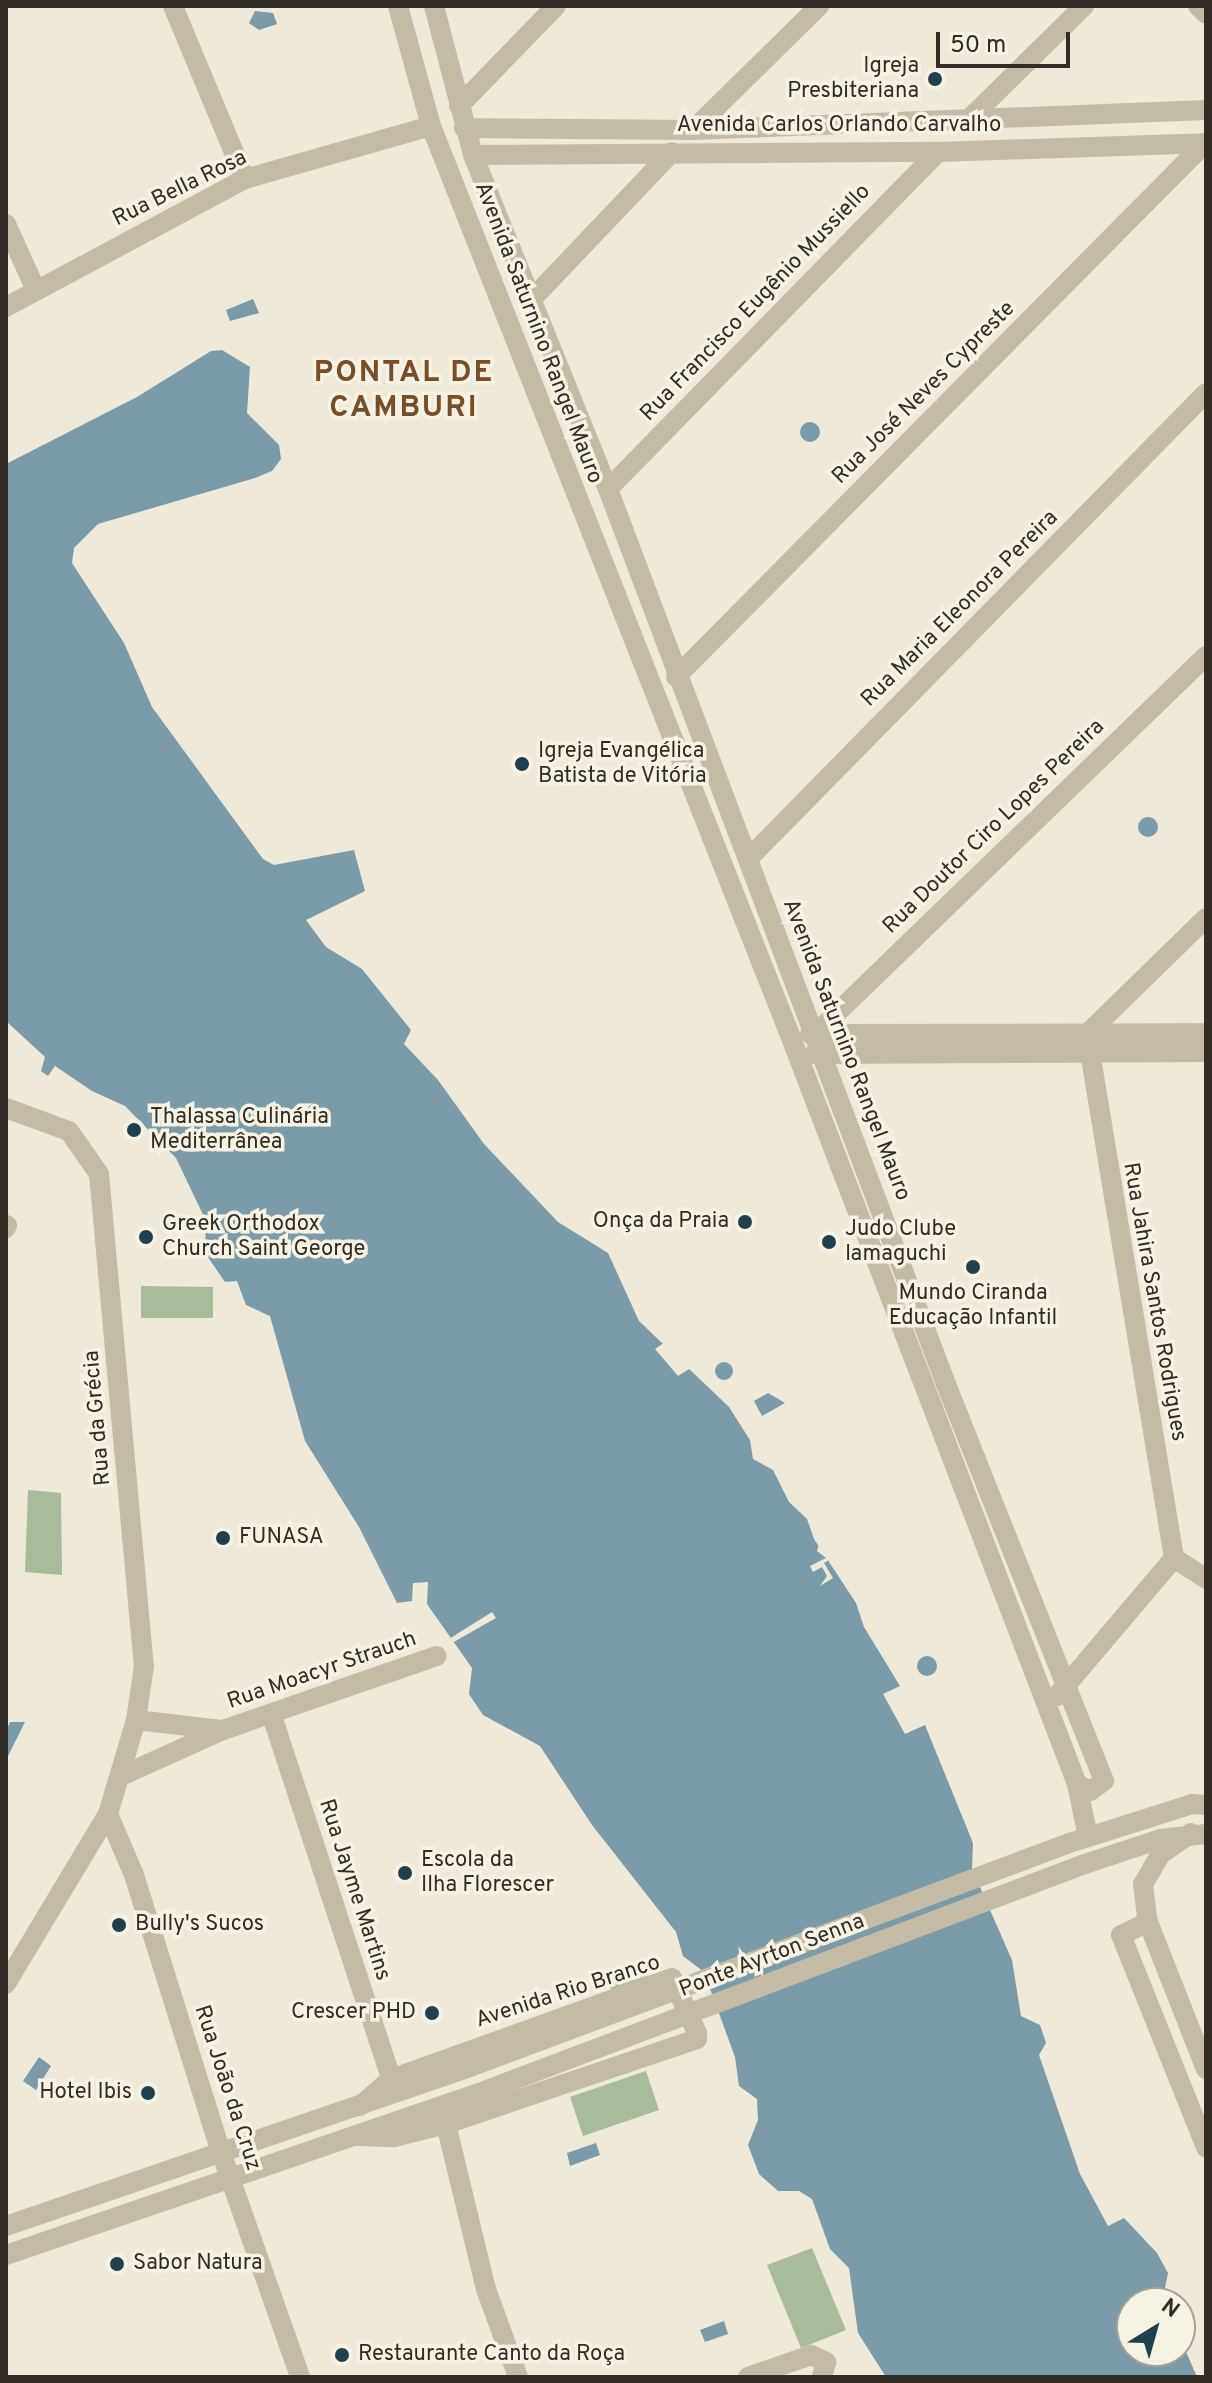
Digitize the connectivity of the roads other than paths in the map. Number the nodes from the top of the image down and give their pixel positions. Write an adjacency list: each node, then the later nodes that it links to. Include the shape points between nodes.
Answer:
1 (173, 6): 20 (street)
2 (398, 6): 12 (street, Avenida Saturnino Rangel Mauro)
3 (434, 6): 9 (street, Avenida Saturnino Rangel Mauro)
4 (556, 6): 9 (street)
5 (819, 6): 15 (street)
6 (1084, 6): 11 (street)
7 (1198, 6): 8 (street)
8 (1206, 14)
9 (459, 106): 14 (street, Avenida Saturnino Rangel Mauro)
10 (1206, 110): 11 (street, Avenida Carlos Orlando Carvalho)
11 (965, 123): 15 (street, Avenida Carlos Orlando Carvalho)
12 (431, 126): 20 (street, Rua Bella Rosa); 28 (street, Avenida Saturnino Rangel Mauro)
13 (1206, 127): 16 (street)
14 (464, 128): 15 (street, Avenida Carlos Orlando Carvalho); 19 (street, Avenida Saturnino Rangel Mauro)
15 (693, 130)
16 (1206, 145): 18 (street, Avenida Carlos Orlando Carvalho); 30 (street, Rua José Neves Cypreste)
17 (672, 152): 18 (street, Avenida Carlos Orlando Carvalho); 19 (street, Avenida Carlos Orlando Carvalho); 23 (street)
18 (938, 152): 26 (street, Rua Francisco Eugênio Mussiello)
19 (473, 155): 23 (street, Avenida Saturnino Rangel Mauro)
20 (245, 179): 22 (street, Rua Bella Rosa)
21 (6, 224): 22 (street)
22 (36, 290): 24 (street, Rua Bella Rosa)
23 (531, 300): 26 (street, Avenida Saturnino Rangel Mauro)
24 (6, 307)
25 (1206, 393): 32 (street, Rua Maria Eleonora Pereira)
26 (608, 489): 27 (street, Avenida Saturnino Rangel Mauro)
27 (629, 546): 28 (street); 30 (street, Avenida Saturnino Rangel Mauro)
28 (600, 556): 31 (street, Avenida Saturnino Rangel Mauro)
29 (1206, 656): 35 (street, Rua Doutor Ciro Lopes Pereira)
30 (673, 670): 31 (street); 32 (street, Avenida Saturnino Rangel Mauro)
31 (645, 674): 41 (street, Avenida Saturnino Rangel Mauro)
32 (748, 859): 37 (street, Avenida Saturnino Rangel Mauro)
33 (1206, 918): 34 (street)
34 (1130, 993): 39 (street); 40 (street)
35 (848, 1002): 36 (street, via 846,1016); 37 (street, Rua Doutor Ciro Lopes Pereira)
36 (865, 1031): 37 (street); 40 (street)
37 (816, 1033): 41 (street); 43 (street, Avenida Saturnino Rangel Mauro)
38 (1206, 1033): 39 (street)
39 (1133, 1034): 40 (street)
40 (1087, 1044): 42 (street); 43 (street); 46 (street, Rua Jahira Santos Rodrigues)
41 (794, 1047): 43 (street); 45 (street, Avenida Saturnino Rangel Mauro)
42 (1206, 1052)
43 (824, 1053): 45 (street, Avenida Saturnino Rangel Mauro)
44 (6, 1108): 52 (street, Rua da Grécia, via 69,1131 99,1174 144,1666)
45 (936, 1387): 49 (street, Avenida Saturnino Rangel Mauro); 50 (street, Avenida Saturnino Rangel Mauro)
46 (1174, 1558): 47 (street); 49 (street)
47 (1206, 1579)
48 (437, 1656): 51 (street, Rua Moacyr Strauch)
49 (1064, 1688): 50 (street); 55 (street, Avenida Saturnino Rangel Mauro, via 1104,1781 1090,1791)
50 (1048, 1707): 55 (street, Avenida Saturnino Rangel Mauro)
51 (272, 1716): 53 (street, Rua Moacyr Strauch); 64 (street, Rua Jayme Martins)
52 (136, 1720): 53 (street, Rua Moacyr Strauch); 54 (street, Rua da Grécia)
53 (223, 1730): 54 (street, Rua Moacyr Strauch)
54 (120, 1780): 57 (street, Rua da Grécia)
55 (1077, 1784): 59 (street, Avenida Saturnino Rangel Mauro)
56 (1206, 1805): 59 (street, Ponte Ayrton Senna)
57 (112, 1824): 61 (street, via 76,1867); 70 (street, Rua João da Cruz)
58 (1198, 1834): 60 (street, via 1147,1872); 65 (street, Ponte Ayrton Senna, bridge, via 1082,1865)
59 (1080, 1839): 62 (street, Ponte Ayrton Senna, bridge)
60 (1148, 1922): 63 (street); 69 (street, via 1121,1935 1121,1952)
61 (6, 1984)
62 (470, 2067): 66 (street, Avenida Rio Branco)
63 (1206, 2069)
64 (391, 2079): 66 (street, Avenida Rio Branco); 67 (street, Avenida Rio Branco, via 675,1980 697,2039)
65 (479, 2093): 68 (street, Avenida Rio Branco)
66 (360, 2106): 70 (street, Avenida Rio Branco)
67 (446, 2124): 68 (street, Avenida Rio Branco, via 394,2137); 75 (street, via 486,2289)
68 (357, 2136): 71 (street, Avenida Rio Branco)
69 (1206, 2148)
70 (222, 2155): 71 (street, Rua João da Cruz); 72 (street, Avenida Rio Branco)
71 (231, 2180): 73 (street, Avenida Rio Branco); 74 (street, Rua João da Cruz)
72 (6, 2226)
73 (6, 2255)
74 (300, 2377)
75 (518, 2377)
76 (748, 2377): 77 (street, via 811,2355 826,2362)
77 (822, 2377)

